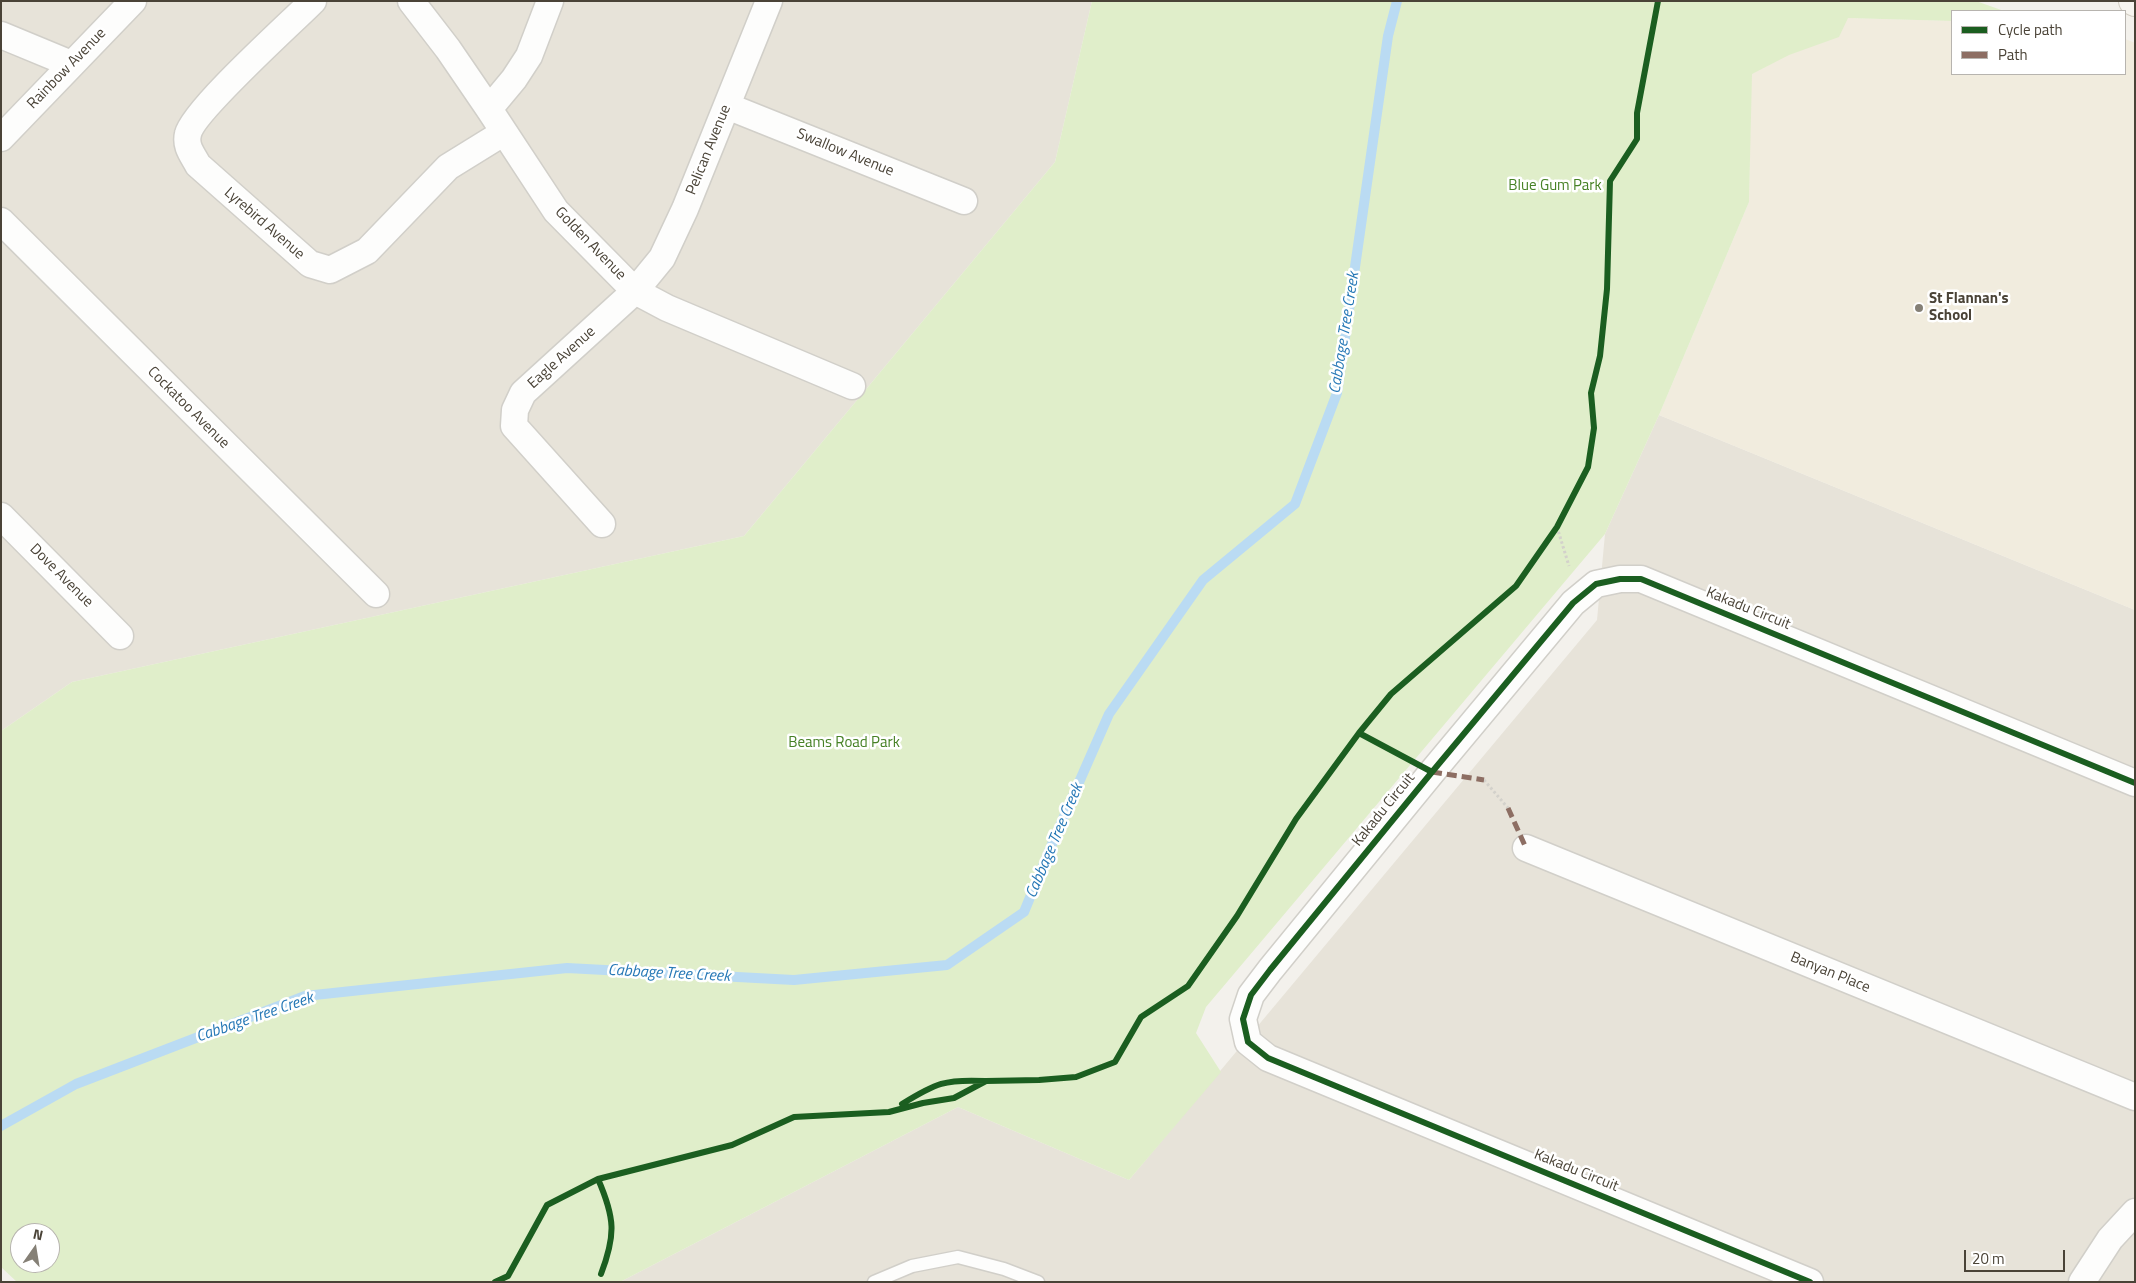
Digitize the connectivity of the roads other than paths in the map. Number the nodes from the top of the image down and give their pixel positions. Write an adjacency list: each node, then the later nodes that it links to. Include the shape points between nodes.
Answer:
1 (133, 1): 7 (street, Rainbow Avenue)
2 (313, 1): 10 (street, Lyrebird Avenue, via 211,101 188,131 186,144 198,165 310,264 330,270 367,251 448,167)
3 (411, 1): 9 (street, Golden Avenue)
4 (550, 1): 9 (street, via 529,56)
5 (769, 1): 8 (street, Pelican Avenue)
6 (1, 35): 7 (street)
7 (71, 64): 11 (street, Rainbow Avenue)
8 (727, 106): 12 (street, Swallow Avenue); 14 (street, Pelican Avenue, via 666,250)
9 (489, 108): 10 (street, Golden Avenue)
10 (504, 133): 14 (street, Golden Avenue, via 556,211)
11 (1, 138)
12 (964, 201)
13 (1, 221): 18 (street, Cockatoo Avenue)
14 (635, 292): 15 (street, Golden Avenue); 17 (street, Eagle Avenue, via 523,393 515,410 514,426)
15 (852, 386)
16 (1, 516): 19 (street, Dove Avenue)
17 (602, 524)
18 (376, 594)
19 (120, 636)
20 (2135, 783): 27 (street, Kakadu Circuit, via 1642,579 1596,584 1573,604 1438,765 1252,995 1243,1019 1248,1042 1268,1058)
21 (1526, 848): 22 (street, Banyan Place)
22 (2135, 1097)
23 (2135, 1212): 28 (street, via 2110,1239)
24 (1002, 1276): 25 (lane, via 958,1257 912,1266); 26 (lane)
25 (874, 1282)
26 (1038, 1282)
27 (1810, 1282)
28 (2082, 1282)

